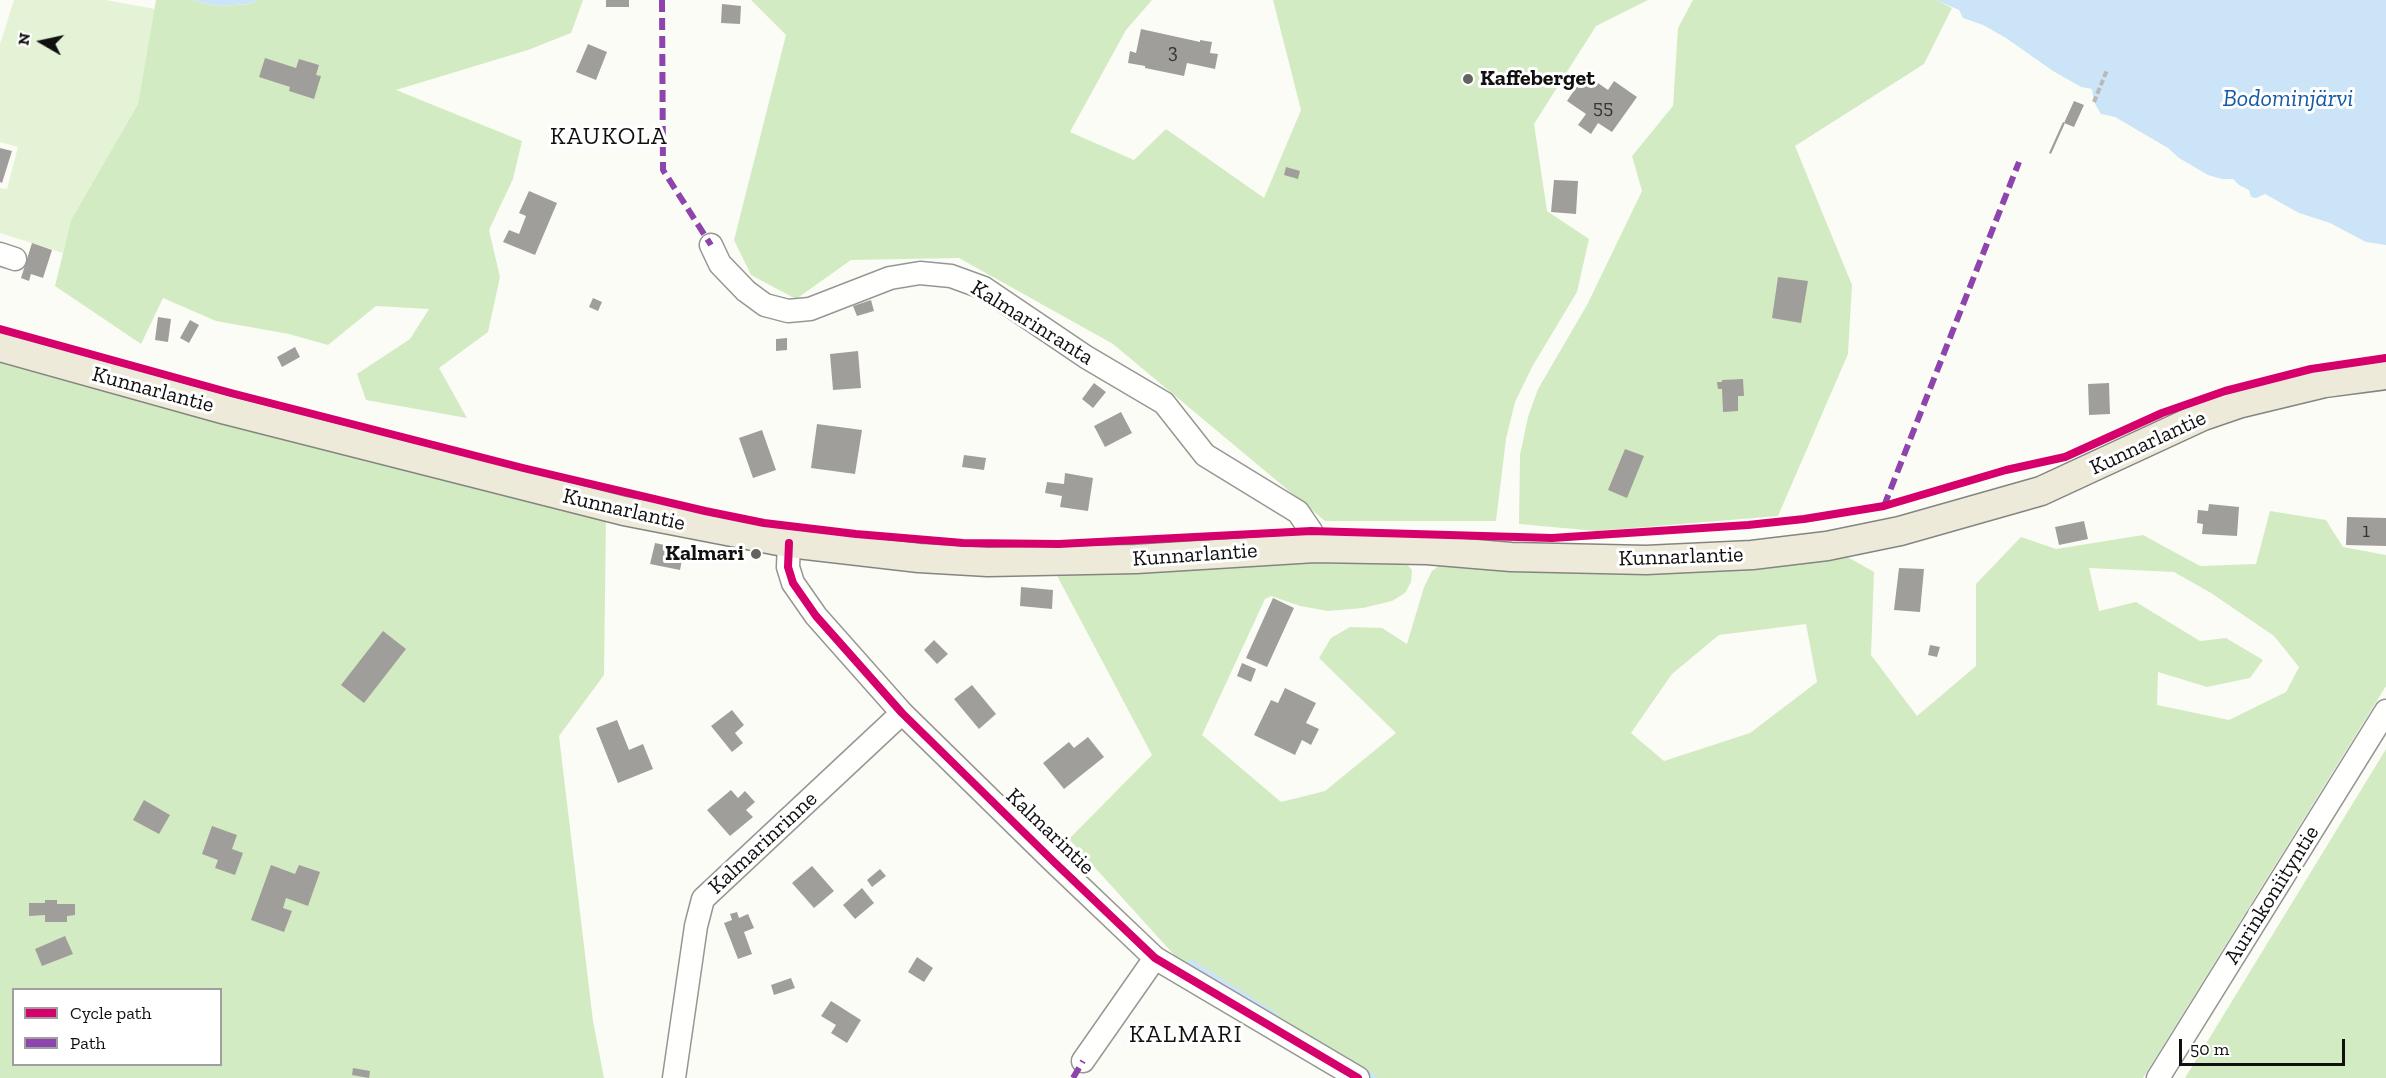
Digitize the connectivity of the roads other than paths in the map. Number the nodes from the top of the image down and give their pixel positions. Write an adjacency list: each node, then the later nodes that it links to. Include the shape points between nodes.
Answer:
1 (711, 245): 5 (street, Kalmarinranta, via 720,264 746,291 765,305 788,310 810,309 890,278 920,273 951,276 984,288 1086,357 1164,403 1205,456 1298,512 1311,531)
2 (0, 347): 4 (main road, Kunnarlantie, via 520,486 703,528)
3 (2386, 375): 5 (main road, Kunnarlantie, via 2325,382 2238,404 2203,416 2041,491 1900,531 1827,546 1752,555 1646,560)
4 (789, 543): 5 (main road, Kunnarlantie, via 988,562 1136,559); 7 (street, Kalmarintie, via 788,567 793,583 816,616)
5 (1315, 548)
6 (2386, 711): 12 (street, Aurinkoniityntie)
7 (902, 713): 8 (street, Kalmarintie); 10 (street, Kalmarinrinne, via 704,899 696,926)
8 (1155, 958): 9 (street); 11 (street, Kalmarintie)
9 (1083, 1061)
10 (674, 1078)
11 (1358, 1078)
12 (2158, 1078)

